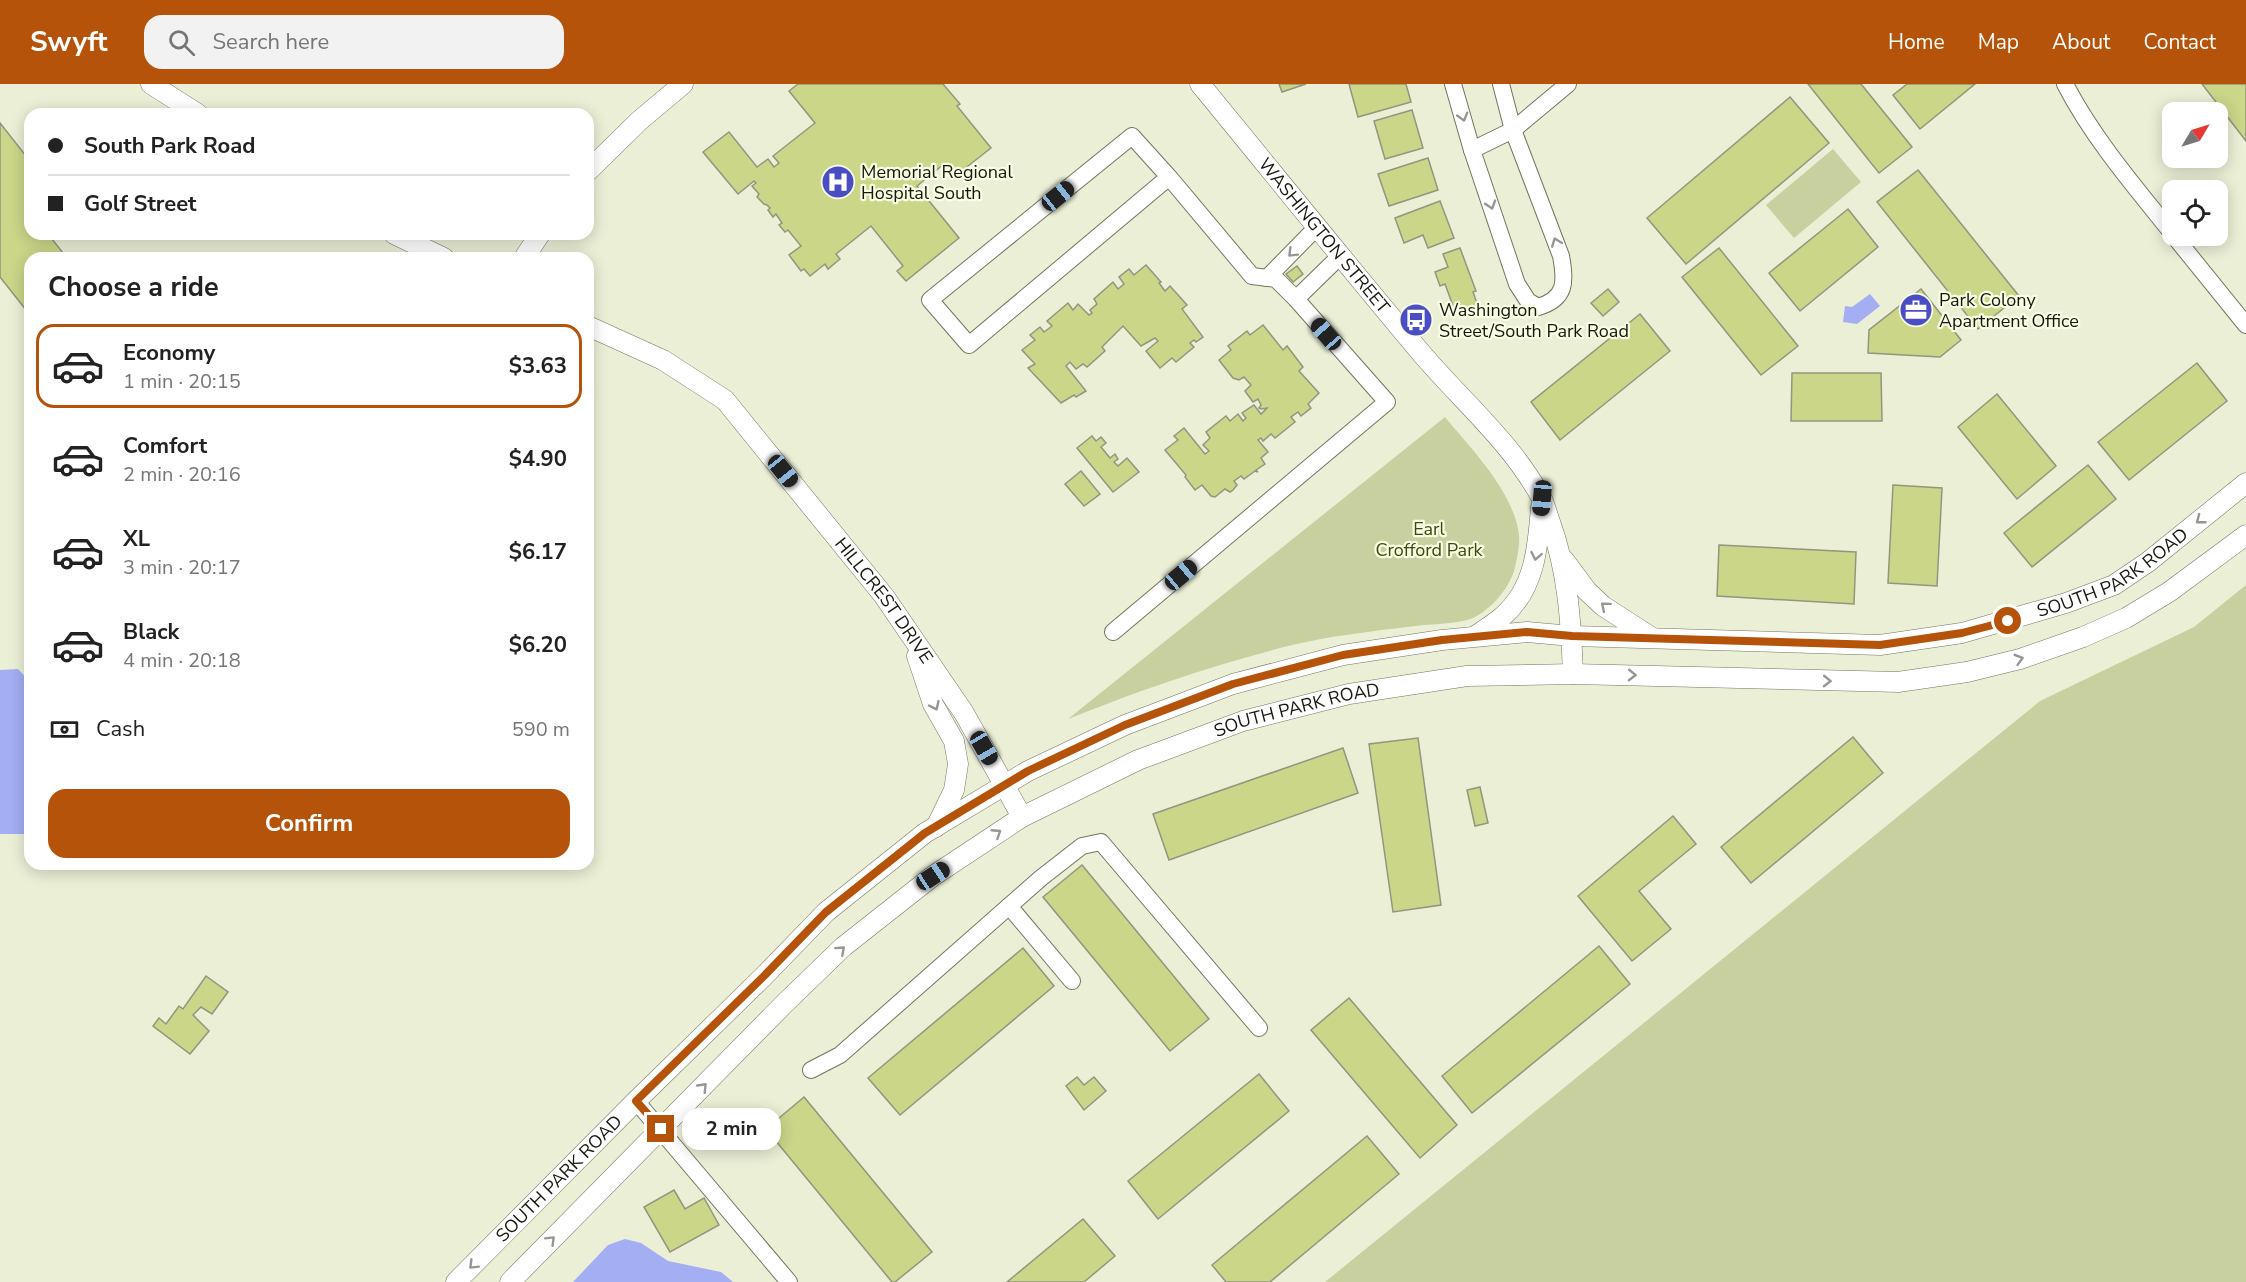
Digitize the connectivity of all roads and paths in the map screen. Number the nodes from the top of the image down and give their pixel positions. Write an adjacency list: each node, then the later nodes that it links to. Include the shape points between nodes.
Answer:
1 (151, 84): 8 (street)
2 (683, 84): 11 (street)
3 (1200, 84): 14 (street, WASHINGTON STREET)
4 (1453, 84): 10 (street, one-way to 10)
5 (1501, 84): 9 (street)
6 (1568, 84): 9 (street)
7 (2065, 84): 13 (street, via 2083,115)
8 (189, 108)
9 (1513, 130): 10 (street); 10 (street, one-way to 9, via 1517,284 1528,301 1538,307 1551,303 1562,291 1562,256)
10 (1472, 150)
11 (594, 165)
12 (1169, 177): 12 (street, via 969,345 930,300 1132,136); 19 (street, via 1252,276)
13 (2162, 220)
14 (1317, 227): 18 (street, WASHINGTON STREET); 19 (street, one-way to 19)
15 (406, 240): 17 (street)
16 (2183, 246): 21 (street)
17 (432, 252)
18 (1340, 256): 20 (street); 24 (street, WASHINGTON STREET, via 1504,444)
19 (1267, 278): 20 (street, via 1276,279)
20 (1296, 299): 28 (street, via 1387,402)
21 (2246, 325)
22 (594, 329): 27 (street, HILLCREST DRIVE, via 663,360 725,400)
23 (2246, 483): 31 (street, SOUTH PARK ROAD, one-way to 31, via 2114,585 1997,624 1880,645)
24 (1542, 498): 26 (street, WASHINGTON STREET); 30 (street, one-way to 30, via 1533,571 1516,602)
25 (2246, 535): 32 (street, SOUTH PARK ROAD, one-way to 25, via 1898,682 1967,672 2020,659 2126,618 2169,592)
26 (1562, 556): 29 (street, WASHINGTON STREET); 31 (street, one-way to 26, via 1603,606)
27 (908, 631): 33 (street, HILLCREST DRIVE, via 964,713); 35 (street, one-way to 35, via 933,704 954,741 958,764 954,790)
28 (1113, 632)
29 (1572, 636): 30 (street, SOUTH PARK ROAD, via 1527,632); 31 (street, SOUTH PARK ROAD); 32 (street, WASHINGTON STREET)
30 (1472, 638): 33 (street, SOUTH PARK ROAD, via 1343,655 1233,684 1125,725)
31 (1654, 638)
32 (1573, 674): 34 (street, SOUTH PARK ROAD, via 1467,676 1349,694 1243,721 1138,760)
33 (1005, 785): 34 (street, HILLCREST DRIVE); 35 (street, SOUTH PARK ROAD)
34 (1022, 817): 41 (street, SOUTH PARK ROAD, one-way to 34, via 843,947 933,876)
35 (936, 827): 40 (street, SOUTH PARK ROAD, via 826,912)
36 (1009, 906): 37 (street); 38 (street, via 1082,846 1101,842); 39 (street, via 840,1056)
37 (1072, 981)
38 (1258, 1028)
39 (811, 1070)
40 (636, 1101): 41 (street); 42 (street, SOUTH PARK ROAD, one-way to 42)
41 (661, 1129): 43 (street, SOUTH PARK ROAD, one-way to 41); 44 (street)
42 (456, 1282)
43 (510, 1282)
44 (789, 1282)

